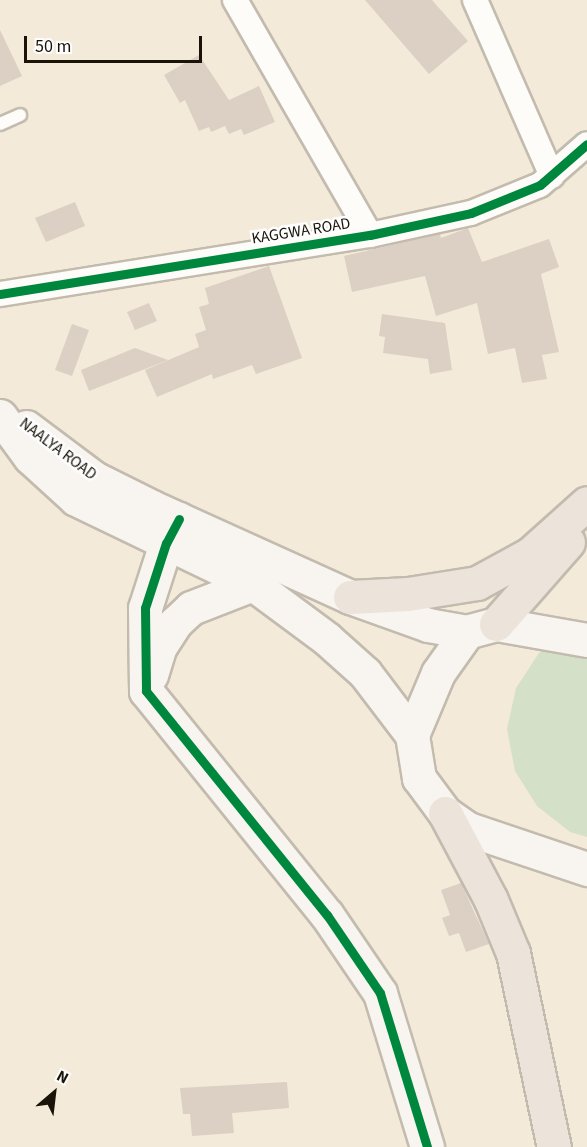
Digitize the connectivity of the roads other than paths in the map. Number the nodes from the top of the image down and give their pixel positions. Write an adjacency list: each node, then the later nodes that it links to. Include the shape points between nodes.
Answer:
1 (235, 0): 7 (street)
2 (475, 0): 6 (street)
3 (20, 115): 4 (lane)
4 (0, 124)
5 (587, 144): 6 (street, KAGGWA ROAD)
6 (552, 176): 7 (street, KAGGWA ROAD, via 540,185 471,213)
7 (370, 235): 8 (street, KAGGWA ROAD)
8 (0, 294)
9 (0, 403): 13 (main road, NAALYA ROAD, via 94,478)
10 (0, 416): 13 (main road, via 30,457 76,499)
11 (587, 503): 15 (highway, via 530,554 477,583 408,594)
12 (587, 515): 16 (highway)
13 (172, 531): 14 (main road); 15 (main road, NAALYA ROAD, via 282,567); 18 (main road, via 145,608)
14 (253, 584): 18 (main road, via 192,608 175,623 159,648); 19 (main road, via 366,673)
15 (350, 597): 16 (main road, NAALYA ROAD, via 428,625)
16 (482, 628): 17 (main road, NAALYA ROAD); 19 (main road, via 438,673)
17 (587, 640)
18 (146, 691): 22 (main road, via 327,915 380,993)
19 (412, 735): 20 (main road, via 419,778)
20 (445, 813): 21 (main road, via 468,829); 23 (highway, via 491,900 513,953)
21 (587, 869)
22 (427, 1147)
23 (555, 1147)

